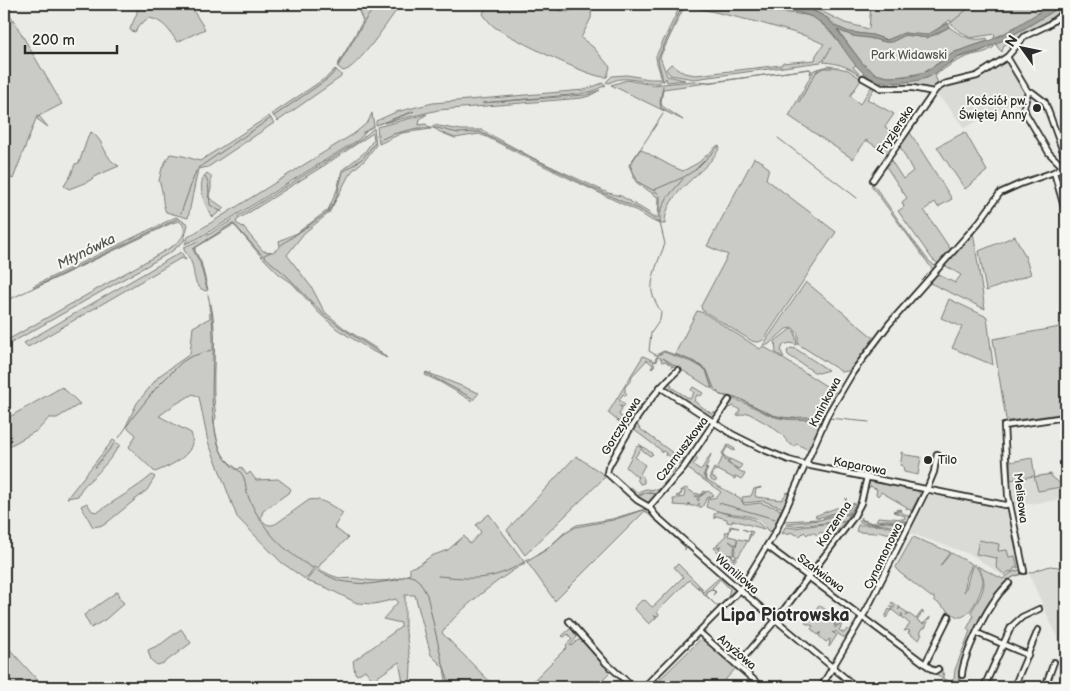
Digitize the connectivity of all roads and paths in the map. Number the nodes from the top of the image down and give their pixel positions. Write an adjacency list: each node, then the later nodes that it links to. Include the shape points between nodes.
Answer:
1 (1066, 11): 2 (street, Fryzjerska, via 1022,38)
2 (1007, 57): 4 (street, Fryzjerska, via 977,76 944,84); 5 (street)
3 (863, 78): 4 (street, Fryzjerska, via 881,88)
4 (933, 92): 9 (street, Fryzjerska)
5 (1030, 92): 6 (street, via 1046,104); 7 (street, via 1024,107 1026,114 1049,153)
6 (1066, 160)
7 (1065, 166): 8 (street, Kminkowa)
8 (1054, 173): 10 (street); 17 (street, Kminkowa, via 998,194 979,222 888,324 853,372 828,414)
9 (873, 180)
10 (1066, 214)
11 (678, 370): 12 (street, Gorczycowa)
12 (660, 387): 15 (street, Kaparowa); 18 (street, Gorczycowa, via 634,420)
13 (729, 400): 15 (street, Czarnuszkowa)
14 (1066, 417): 21 (street, Melisowa, via 1004,426)
15 (714, 422): 17 (street, Kaparowa, via 762,449); 22 (street, Czarnuszkowa, via 684,467)
16 (937, 454): 20 (street, Cynamonowa)
17 (806, 465): 19 (street, Kaparowa); 23 (street, Kminkowa)
18 (608, 473): 22 (street, Waniliowa)
19 (867, 478): 20 (street, Kaparowa); 25 (street, Korzenna, via 855,515)
20 (927, 489): 21 (street, Kaparowa); 30 (street, Cynamonowa)
21 (1010, 504): 24 (street, Melisowa)
22 (649, 507): 27 (street, Waniliowa)
23 (767, 546): 25 (street, Szałwiowa); 27 (street, Kminkowa)
24 (1024, 571)
25 (809, 577): 30 (street, Szałwiowa); 31 (street, Korzenna)
26 (1009, 583): 35 (street, via 992,604)
27 (740, 590): 31 (street, Waniliowa); 34 (street, Kminkowa)
28 (1039, 609): 36 (street, via 1017,620)
29 (949, 616): 39 (street)
30 (862, 617): 39 (street, Szałwiowa); 41 (street, Cynamonowa)
31 (776, 620): 40 (street, Korzenna); 41 (street, Waniliowa)
32 (569, 621): 44 (street, via 606,663)
33 (1038, 630): 37 (street)
34 (699, 632): 40 (street, Anyżowa); 45 (street, Kminkowa)
35 (977, 633): 36 (street); 43 (street)
36 (1003, 644): 37 (street); 49 (street)
37 (1028, 655): 50 (street)
38 (1054, 662): 51 (street)
39 (925, 664): 42 (street, Szałwiowa, via 934,671)
40 (737, 665): 46 (street, Anyżowa)
41 (833, 667): 47 (street, Cynamonowa); 48 (street, Waniliowa)
42 (938, 669)
43 (962, 676)
44 (634, 687)
45 (644, 687)
46 (762, 687)
47 (821, 687)
48 (856, 687)
49 (984, 687)
50 (1014, 687)
51 (1045, 687)

